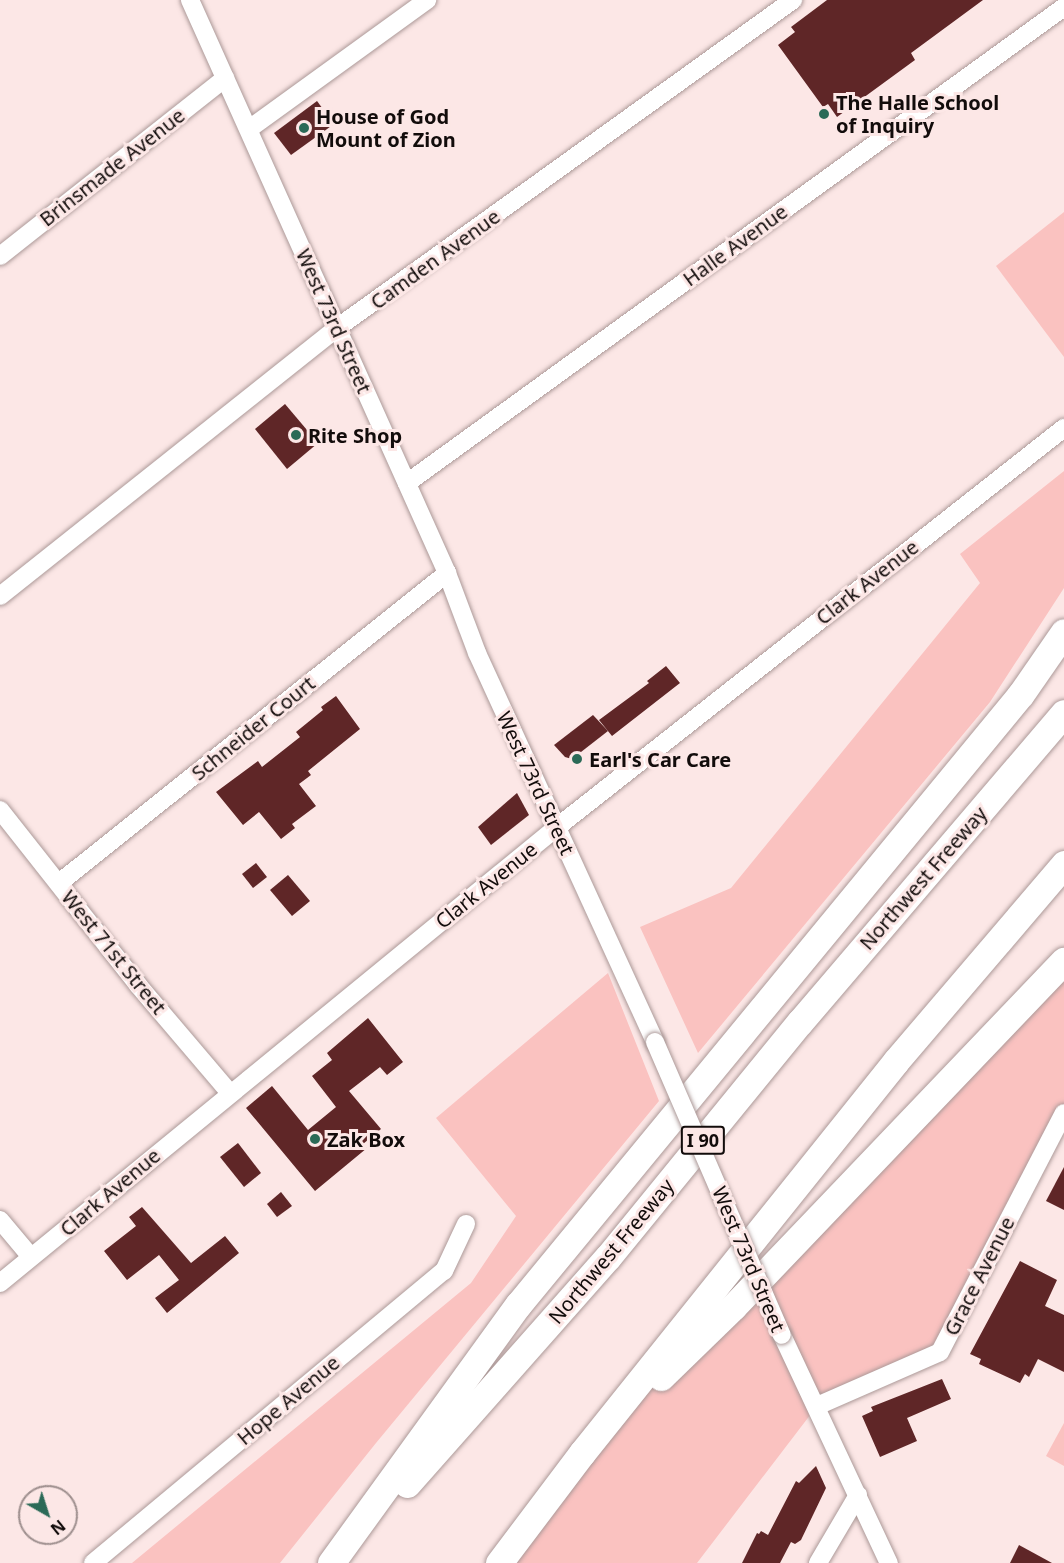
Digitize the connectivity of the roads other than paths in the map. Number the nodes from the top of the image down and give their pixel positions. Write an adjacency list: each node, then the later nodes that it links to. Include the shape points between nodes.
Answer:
1 (190, 0): 5 (street, West 73rd Street)
2 (427, 0): 6 (street)
3 (793, 0): 8 (street, Camden Avenue)
4 (1064, 7): 10 (street, Halle Avenue)
5 (225, 78): 6 (street, West 73rd Street); 7 (street, Brinsmade Avenue)
6 (249, 129): 8 (street, West 73rd Street)
7 (0, 256)
8 (338, 328): 10 (street, West 73rd Street); 12 (street, Camden Avenue)
9 (1064, 428): 16 (street, Clark Avenue)
10 (406, 483): 11 (street, West 73rd Street)
11 (447, 573): 16 (street, West 73rd Street, via 477,653); 18 (street, Schneider Court)
12 (0, 596)
13 (1064, 632): 30 (highway, via 1021,694 518,1305)
14 (1064, 713): 31 (highway, Northwest Freeway / I 90, via 800,1022 608,1257)
15 (0, 810): 18 (street, West 71st Street)
16 (556, 828): 20 (street, Clark Avenue); 26 (street, West 73rd Street, bridge)
17 (1064, 864): 27 (highway, via 896,1061)
18 (58, 883): 20 (street, West 71st Street)
19 (1064, 961): 27 (highway, via 733,1307)
20 (230, 1093): 24 (street, Clark Avenue)
21 (1064, 1113): 26 (street, Grace Avenue, via 940,1352)
22 (0, 1220): 24 (street)
23 (466, 1224): 29 (street, Hope Avenue, via 444,1271)
24 (31, 1257): 25 (street, Clark Avenue)
25 (0, 1283)
26 (817, 1406): 28 (street, West 73rd Street)
27 (582, 1452): 32 (highway)
28 (858, 1495): 33 (street); 34 (street, West 73rd Street)
29 (93, 1563)
30 (331, 1563)
31 (337, 1563)
32 (499, 1563)
33 (818, 1563)
34 (889, 1563)

